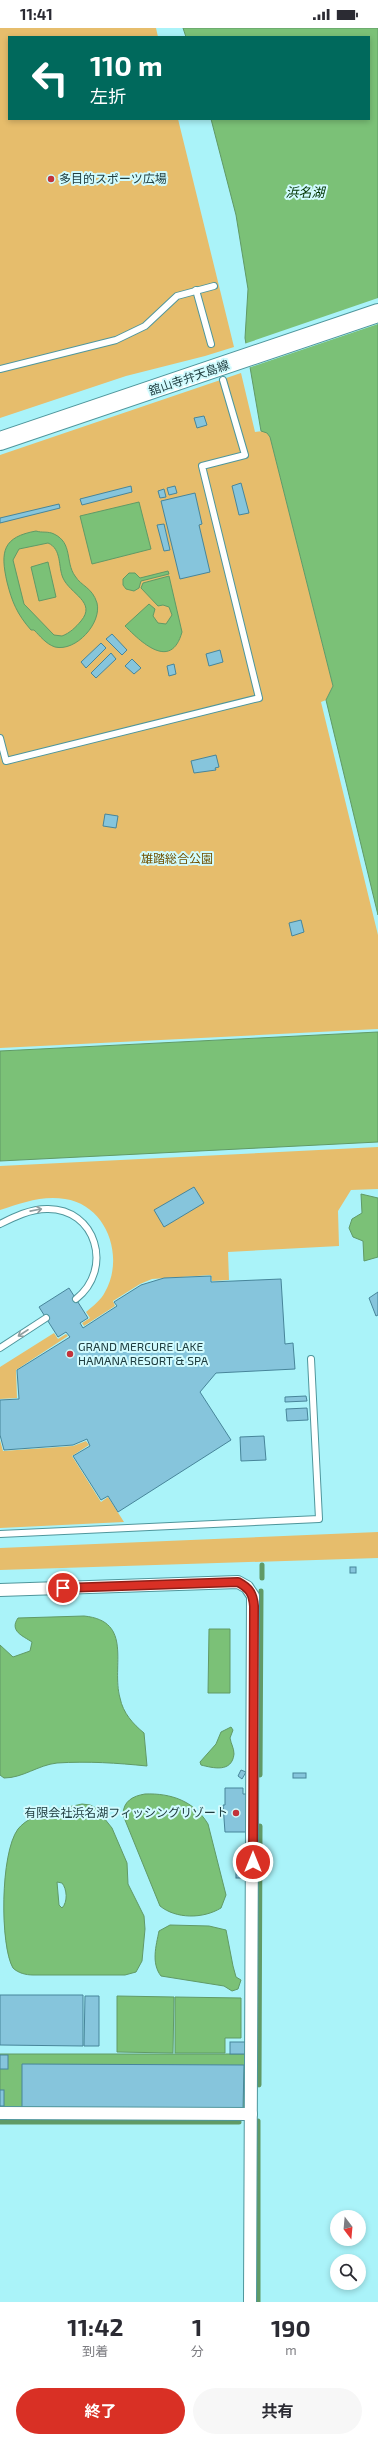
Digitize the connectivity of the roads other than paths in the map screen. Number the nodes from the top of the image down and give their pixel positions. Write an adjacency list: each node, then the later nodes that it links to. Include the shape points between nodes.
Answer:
1 (214, 286): 2 (lane)
2 (196, 290): 4 (lane); 5 (lane, via 177,296 145,326 116,340)
3 (378, 313): 6 (main road, 舘山寺弁天島線)
4 (210, 344)
5 (0, 369)
6 (226, 372): 7 (main road, 舘山寺弁天島線); 8 (lane, via 245,455 202,466 259,698 6,761)
7 (0, 441)
8 (0, 738)
9 (0, 1224): 10 (lane, one-way to 10, via 25,1213 47,1209 59,1210 79,1220 94,1240 98,1262 91,1285)
10 (76, 1299)
11 (46, 1318): 12 (lane, one-way to 12)
12 (0, 1348)
13 (311, 1359): 14 (lane, via 319,1519)
14 (0, 1534)
15 (0, 1590): 17 (street, via 238,1582 247,1587 253,1596)
16 (0, 2113): 17 (street)
17 (251, 2114): 18 (street)
18 (250, 2302)

